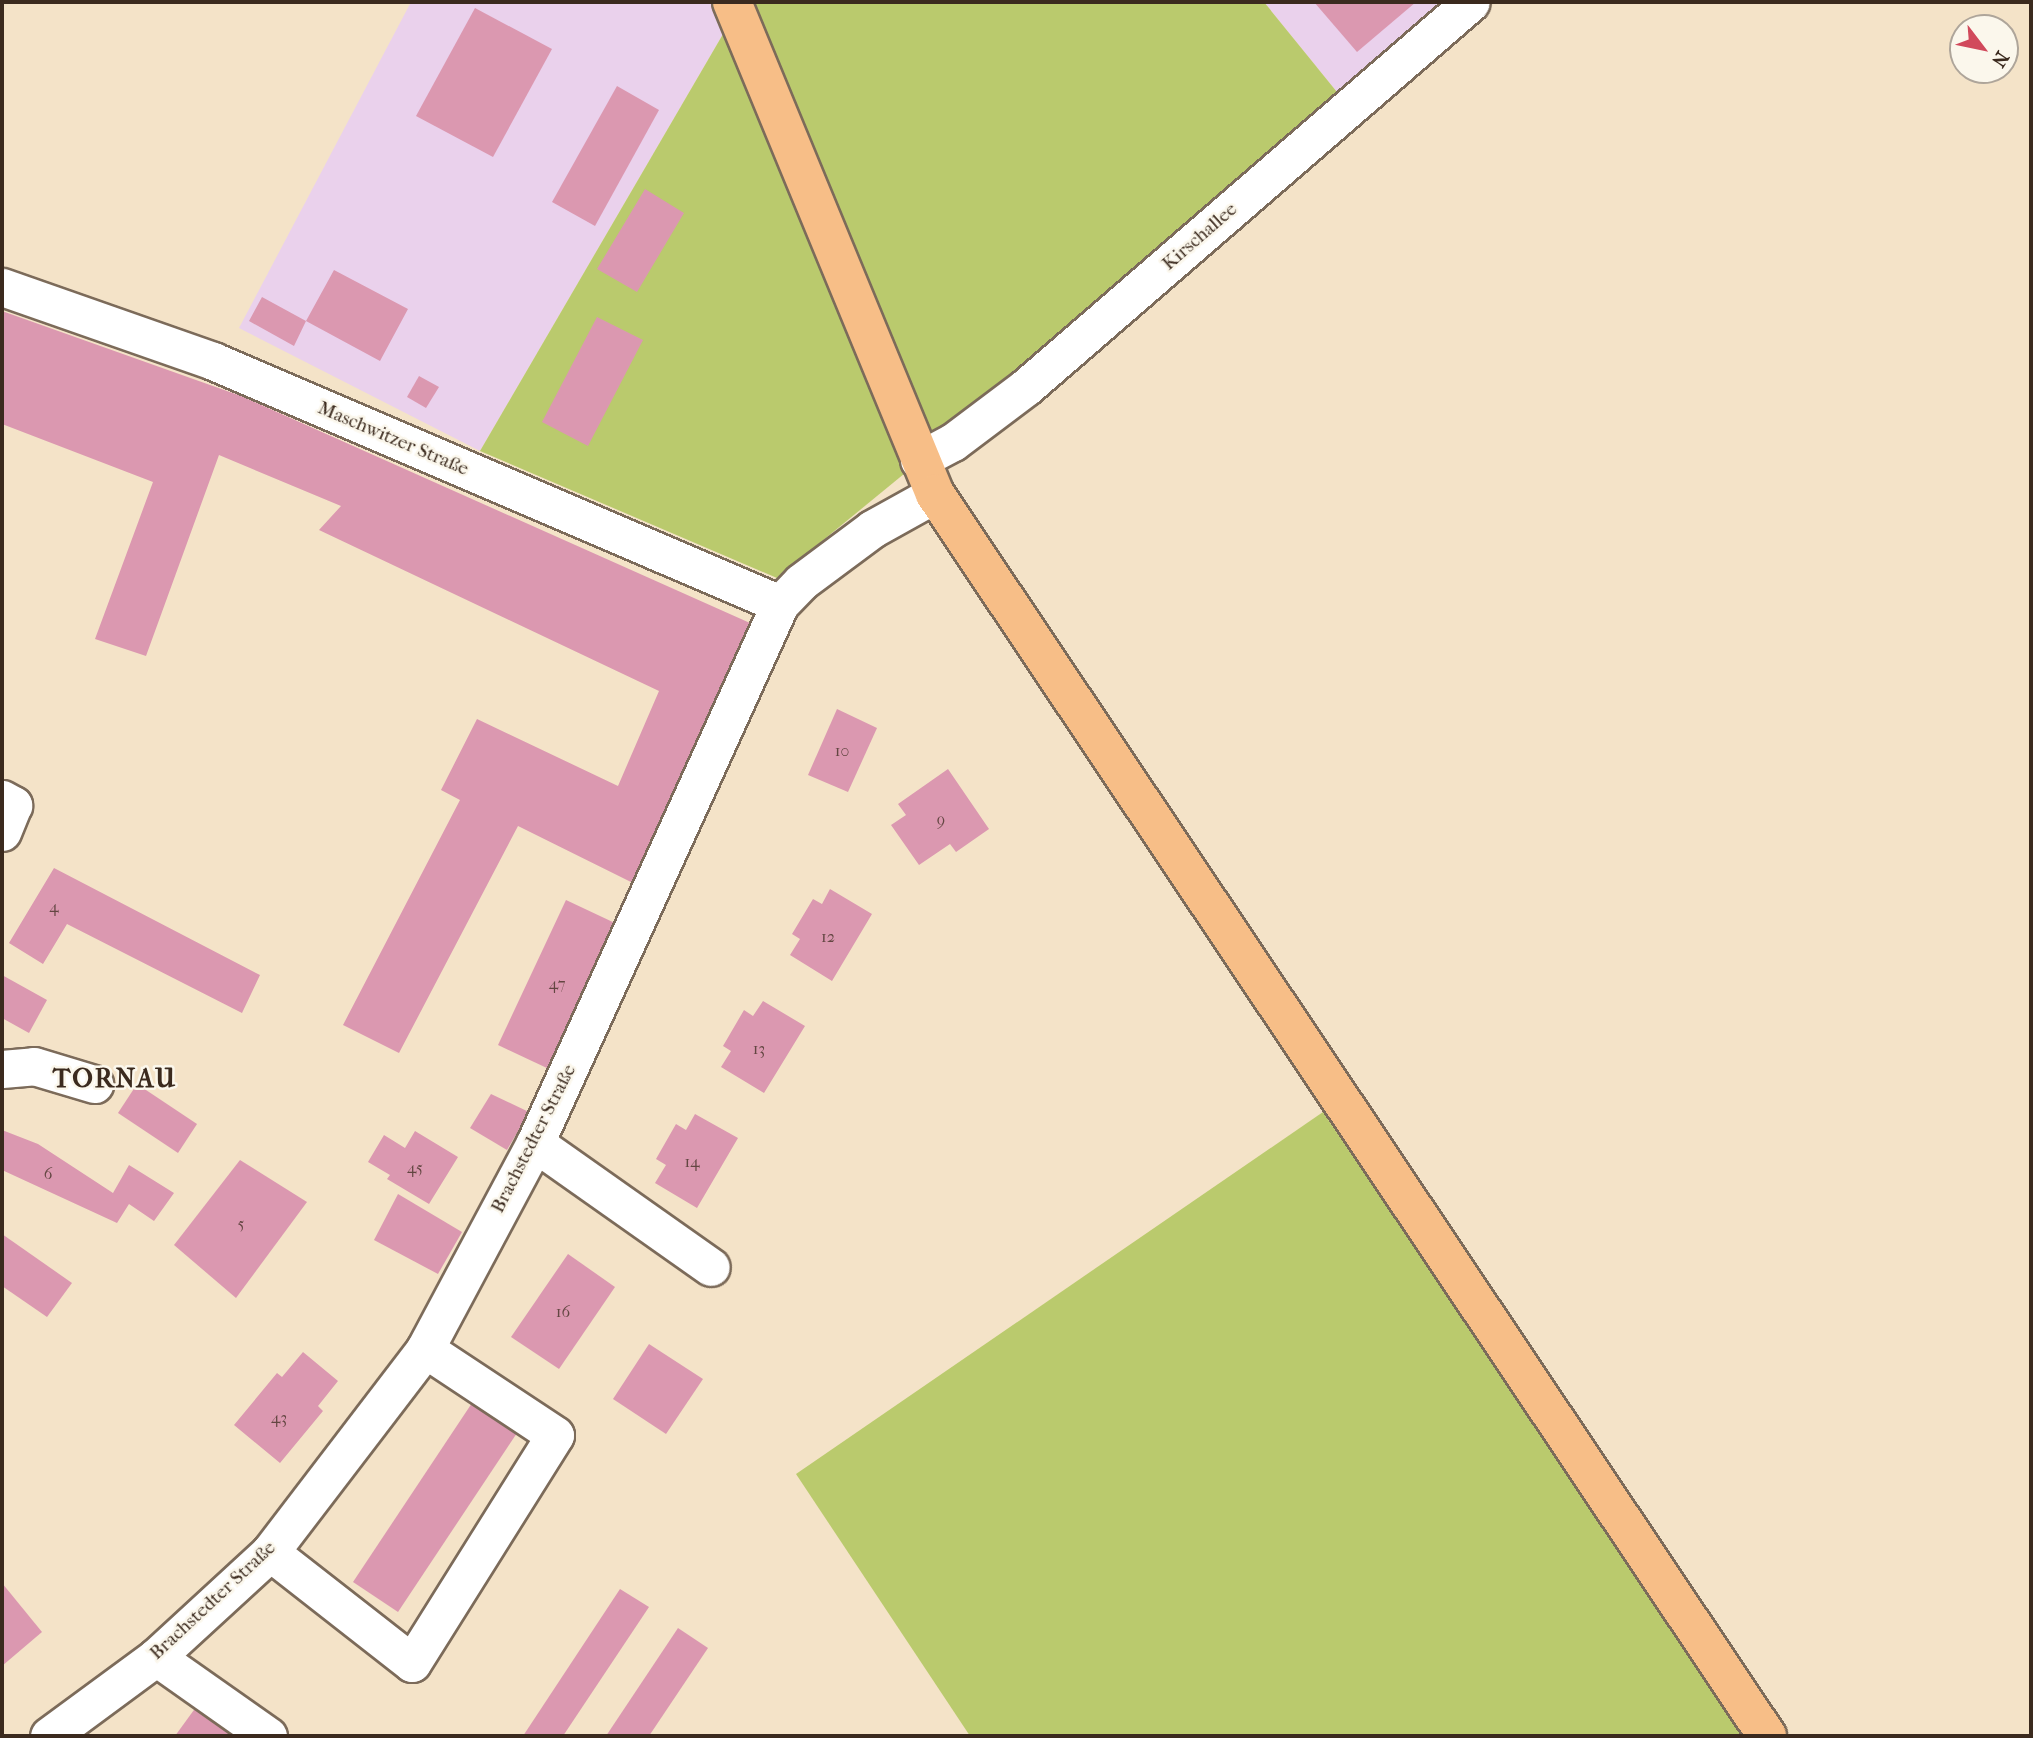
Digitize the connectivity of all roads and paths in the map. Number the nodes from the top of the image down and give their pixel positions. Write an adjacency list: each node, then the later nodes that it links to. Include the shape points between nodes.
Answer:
1 (732, 2): 4 (main road)
2 (1471, 2): 4 (street, Kirschallee, via 1026,387 953,442)
3 (2, 287): 6 (street, Maschwitzer Straße, via 213,361)
4 (919, 460): 5 (main road)
5 (935, 494): 6 (street, Brachstedter Straße, via 872,529 801,582); 18 (main road)
6 (780, 604): 11 (street, Brachstedter Straße)
7 (2, 799): 8 (street, via 13,805)
8 (2, 832)
9 (2, 1069): 10 (street, via 34,1066)
10 (94, 1084)
11 (535, 1143): 12 (street); 13 (street, Brachstedter Straße)
12 (711, 1267)
13 (425, 1349): 14 (street, Brachstedter Straße); 14 (street, via 555,1435 412,1663)
14 (270, 1552): 15 (street, Brachstedter Straße)
15 (156, 1657): 16 (street, Brachstedter Straße); 17 (street)
16 (74, 1731)
17 (268, 1736)
18 (1767, 1736)

